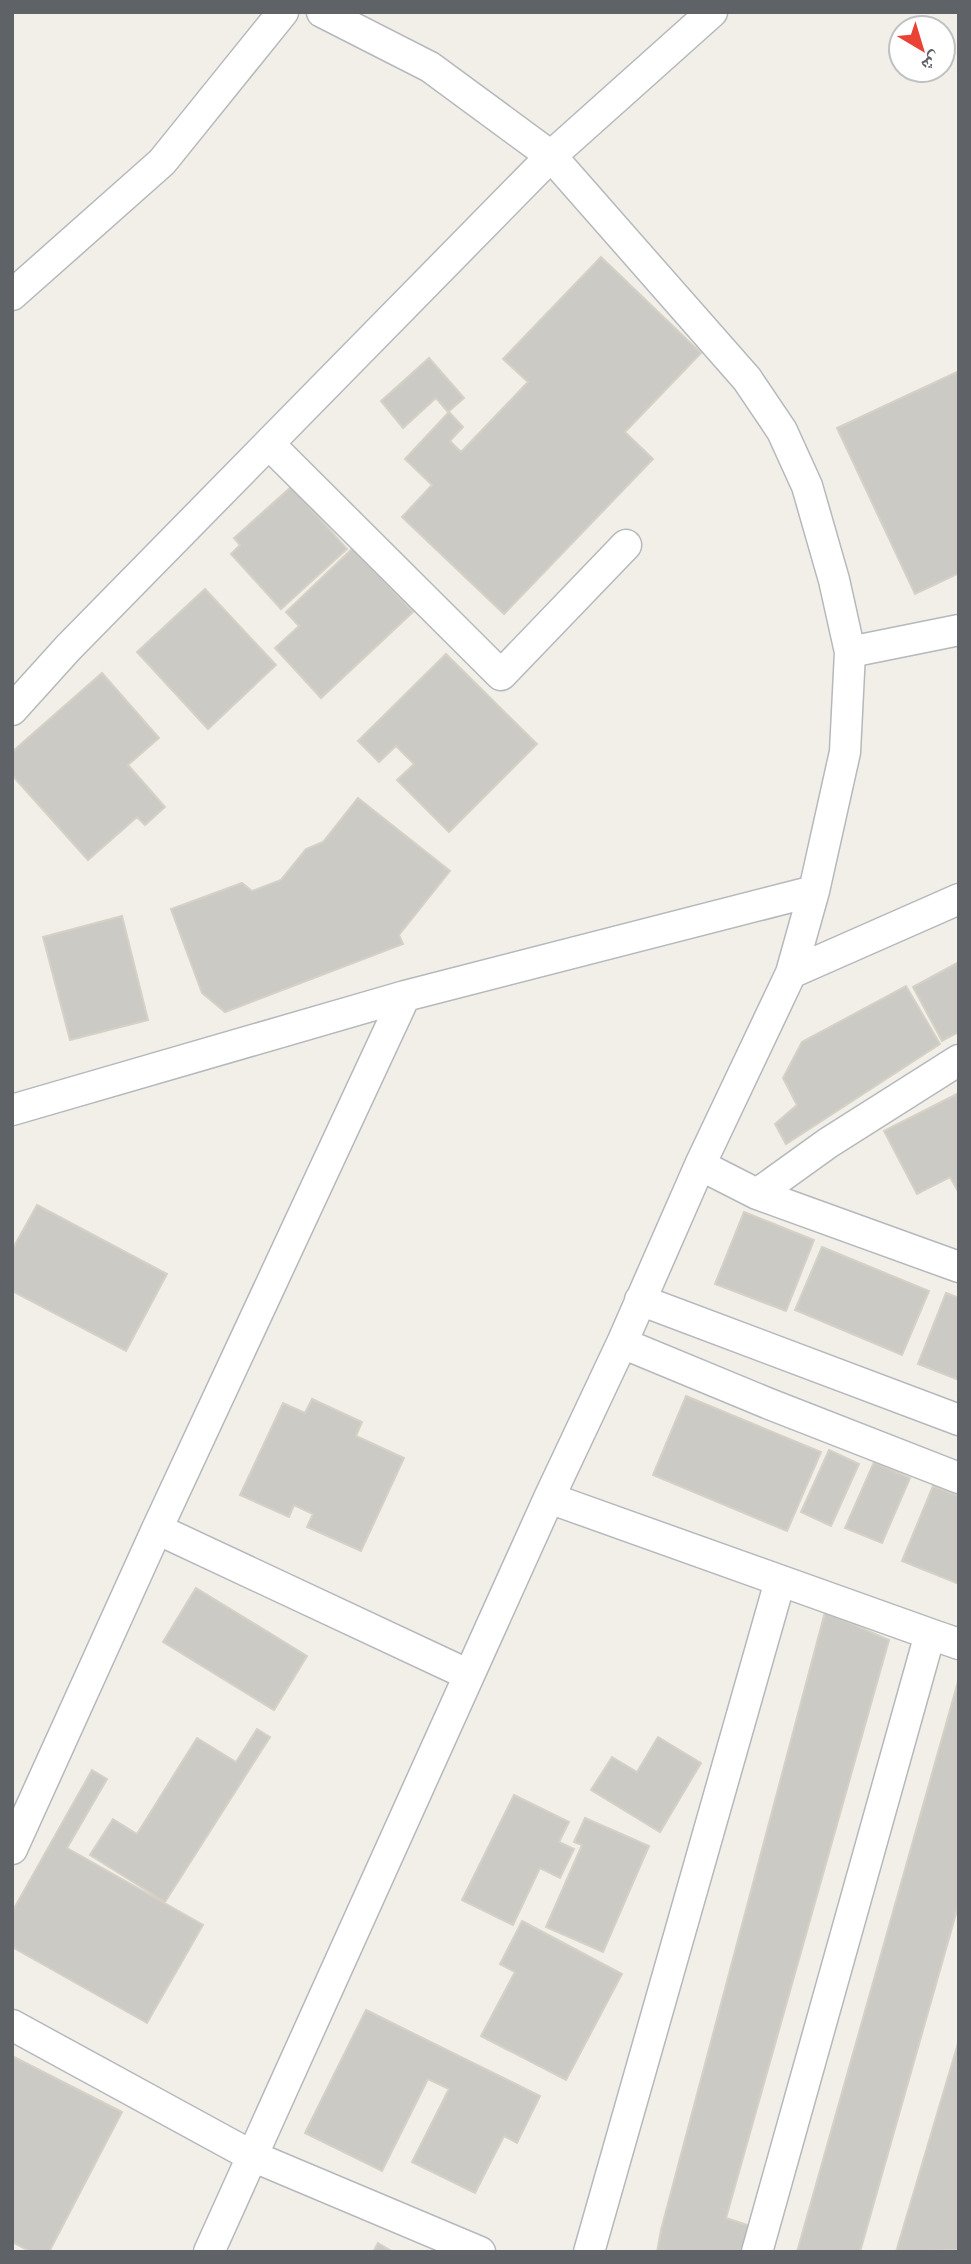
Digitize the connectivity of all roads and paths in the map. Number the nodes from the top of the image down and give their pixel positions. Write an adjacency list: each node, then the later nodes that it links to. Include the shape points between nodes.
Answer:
1 (282, 12): 5 (street, via 162,162)
2 (322, 12): 4 (street, via 430,67)
3 (712, 12): 4 (street)
4 (551, 156): 6 (street); 9 (street, via 747,379 782,430 807,486)
5 (12, 295)
6 (269, 444): 7 (street, via 501,675); 10 (street)
7 (626, 545)
8 (959, 630): 9 (street)
9 (850, 652): 11 (street, via 845,752)
10 (12, 710)
11 (814, 891): 13 (street); 14 (street)
12 (959, 899): 13 (street)
13 (791, 973): 17 (street)
14 (405, 996): 16 (street); 25 (street)
15 (959, 1060): 18 (street)
16 (12, 1110)
17 (700, 1165): 18 (street); 20 (street)
18 (757, 1194): 19 (street)
19 (959, 1267)
20 (640, 1300): 21 (street); 22 (street)
21 (622, 1343): 23 (street); 24 (street)
22 (959, 1420)
23 (959, 1478)
24 (549, 1498): 26 (street); 29 (street)
25 (157, 1529): 29 (street); 30 (street)
26 (780, 1581): 27 (street); 35 (street)
27 (930, 1634): 28 (street); 36 (street)
28 (959, 1644)
29 (469, 1675): 32 (street)
30 (12, 1849)
31 (12, 2025): 32 (street)
32 (252, 2156): 33 (street); 34 (street)
33 (475, 2251)
34 (209, 2252)
35 (589, 2252)
36 (757, 2252)

